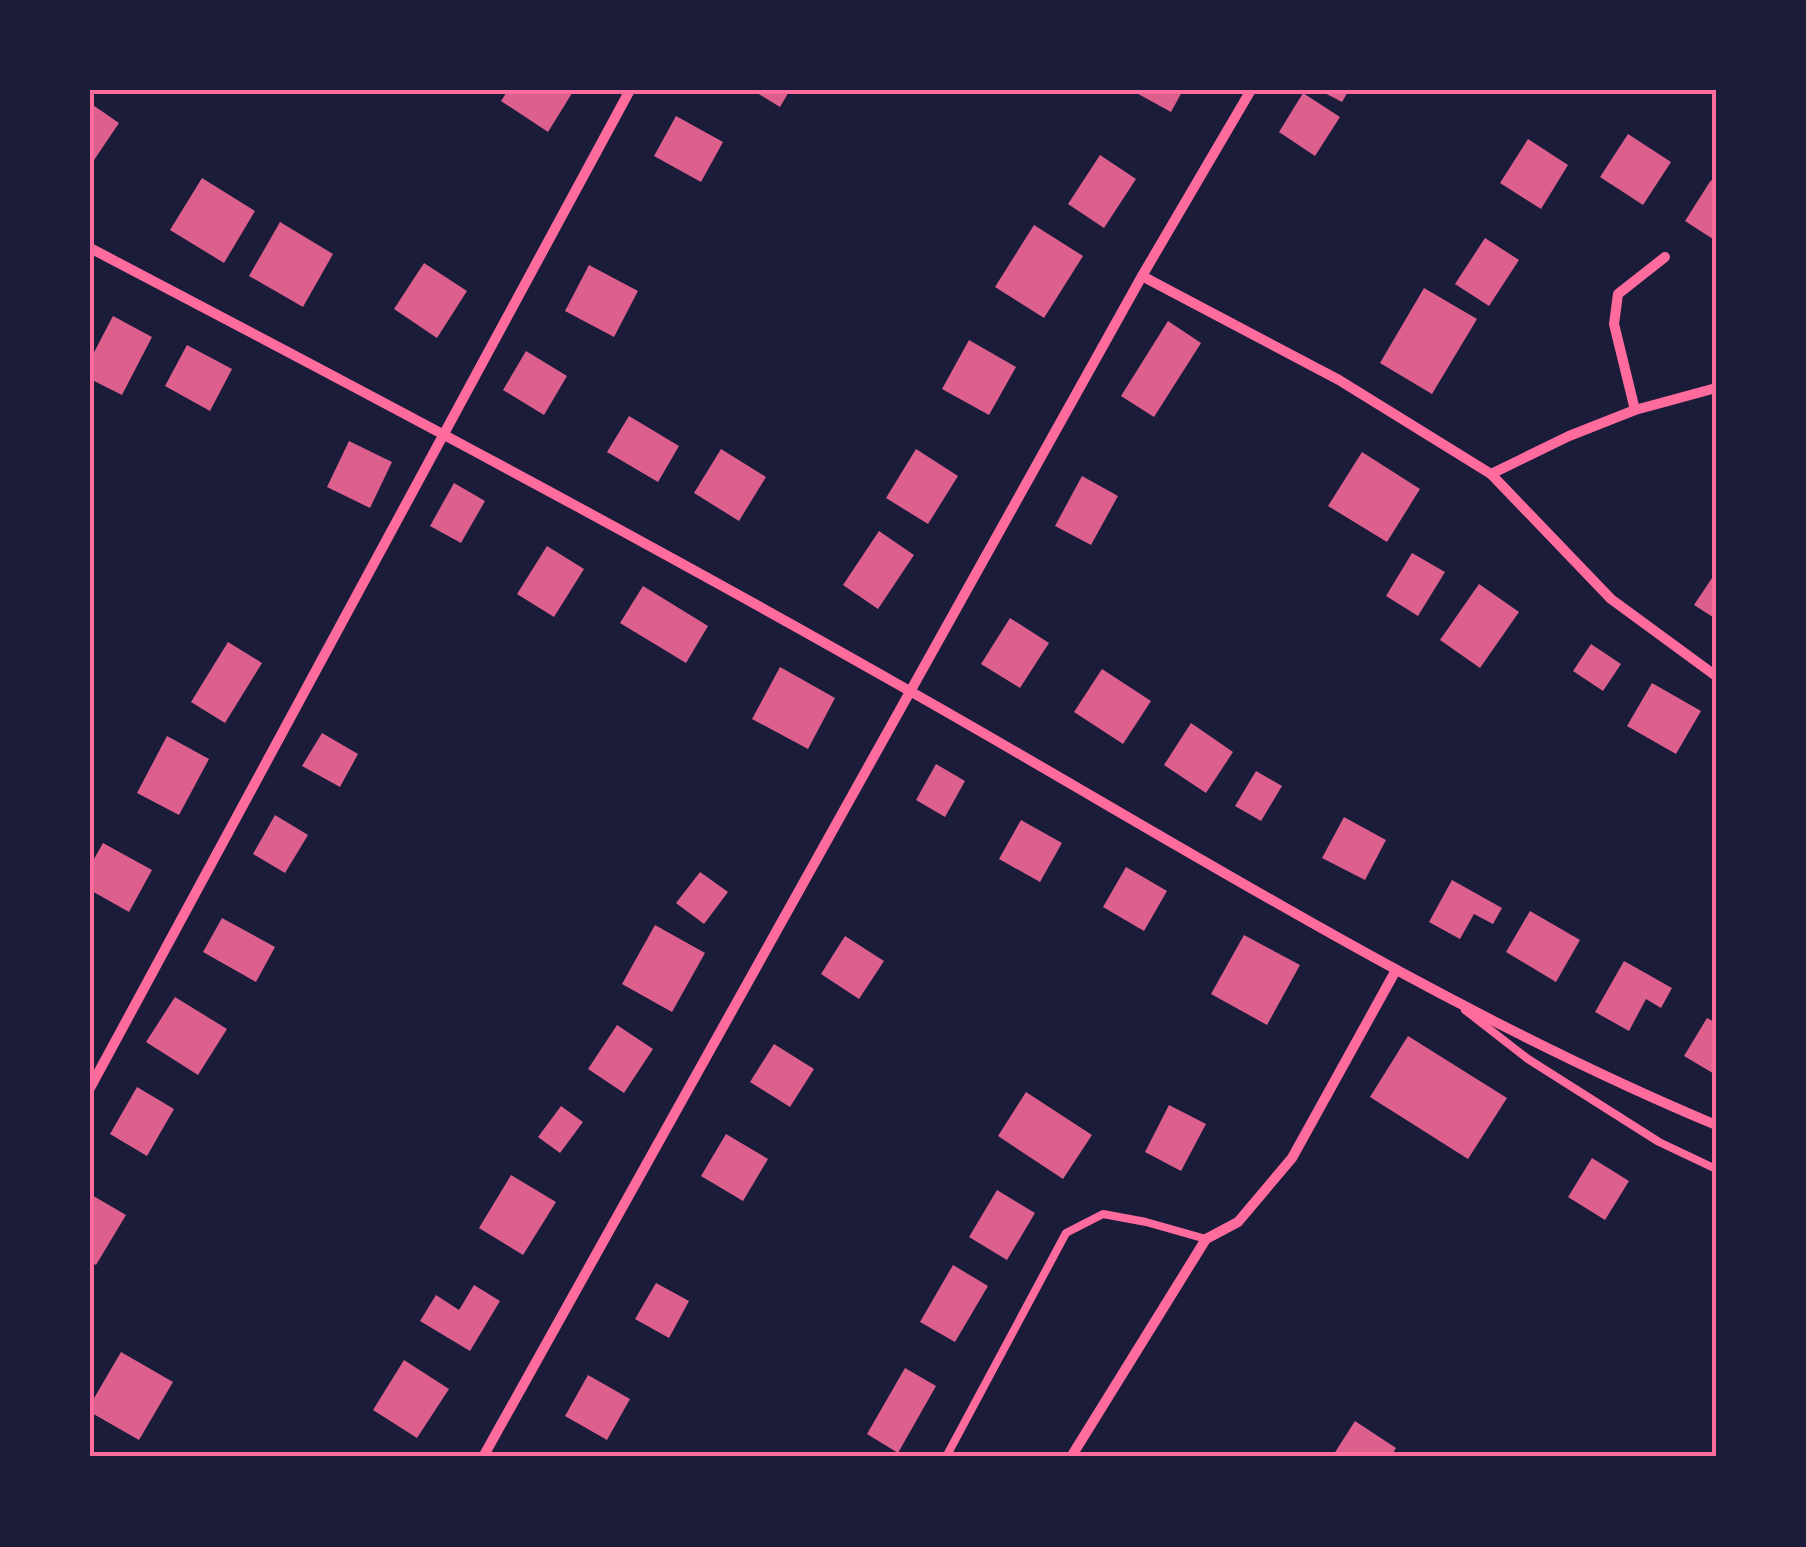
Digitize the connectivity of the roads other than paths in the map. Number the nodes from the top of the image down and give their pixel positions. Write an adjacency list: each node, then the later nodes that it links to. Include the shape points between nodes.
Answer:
1 (630, 90): 8 (street)
2 (1251, 90): 5 (street)
3 (90, 248): 8 (street)
4 (1665, 257): 7 (street, via 1618,294 1614,324)
5 (1142, 276): 9 (street, via 1339,380); 11 (street)
6 (1716, 388): 7 (street)
7 (1635, 410): 9 (street)
8 (445, 434): 11 (street); 14 (street)
9 (1491, 474): 10 (street, via 1611,599)
10 (1716, 676)
11 (911, 691): 12 (street); 18 (street)
12 (1396, 970): 13 (street); 17 (street, via 1292,1158 1238,1222)
13 (1446, 995): 15 (street); 16 (lane, via 1544,1069 1659,1142)
14 (90, 1088)
15 (1716, 1125)
16 (1716, 1169)
17 (1206, 1239): 19 (lane, via 1103,1214 1066,1234); 20 (street)
18 (484, 1457)
19 (946, 1457)
20 (1071, 1457)

